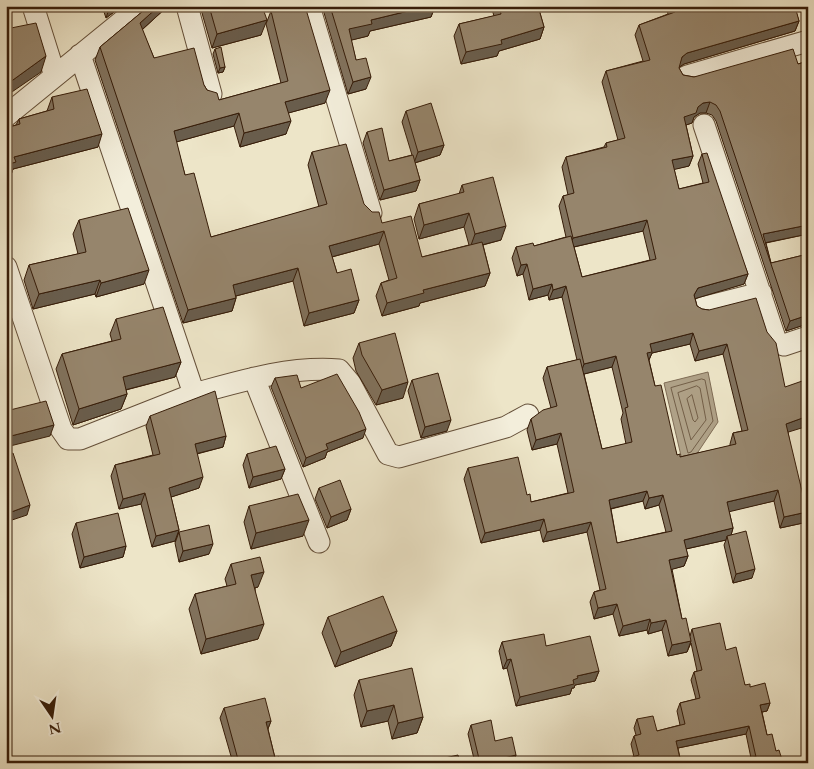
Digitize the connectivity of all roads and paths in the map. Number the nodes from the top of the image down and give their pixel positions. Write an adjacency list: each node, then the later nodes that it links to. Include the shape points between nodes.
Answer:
1 (33, 6): 7 (street)
2 (141, 6): 6 (street)
3 (187, 6): 9 (street)
4 (309, 6): 12 (street)
5 (808, 41): 8 (street)
6 (80, 55): 7 (street); 18 (street)
7 (56, 76): 10 (street)
8 (688, 76)
9 (211, 94)
10 (6, 116)
11 (704, 125): 14 (street)
12 (371, 213)
13 (6, 267): 18 (street, via 61,429 68,439 80,439)
14 (761, 293): 15 (street); 16 (street, via 778,343)
15 (702, 308)
16 (806, 342)
17 (254, 378): 18 (street); 19 (street, via 316,368 339,370 350,383 388,454 399,457 506,426); 20 (street)
18 (194, 394)
19 (528, 415)
20 (319, 542)

